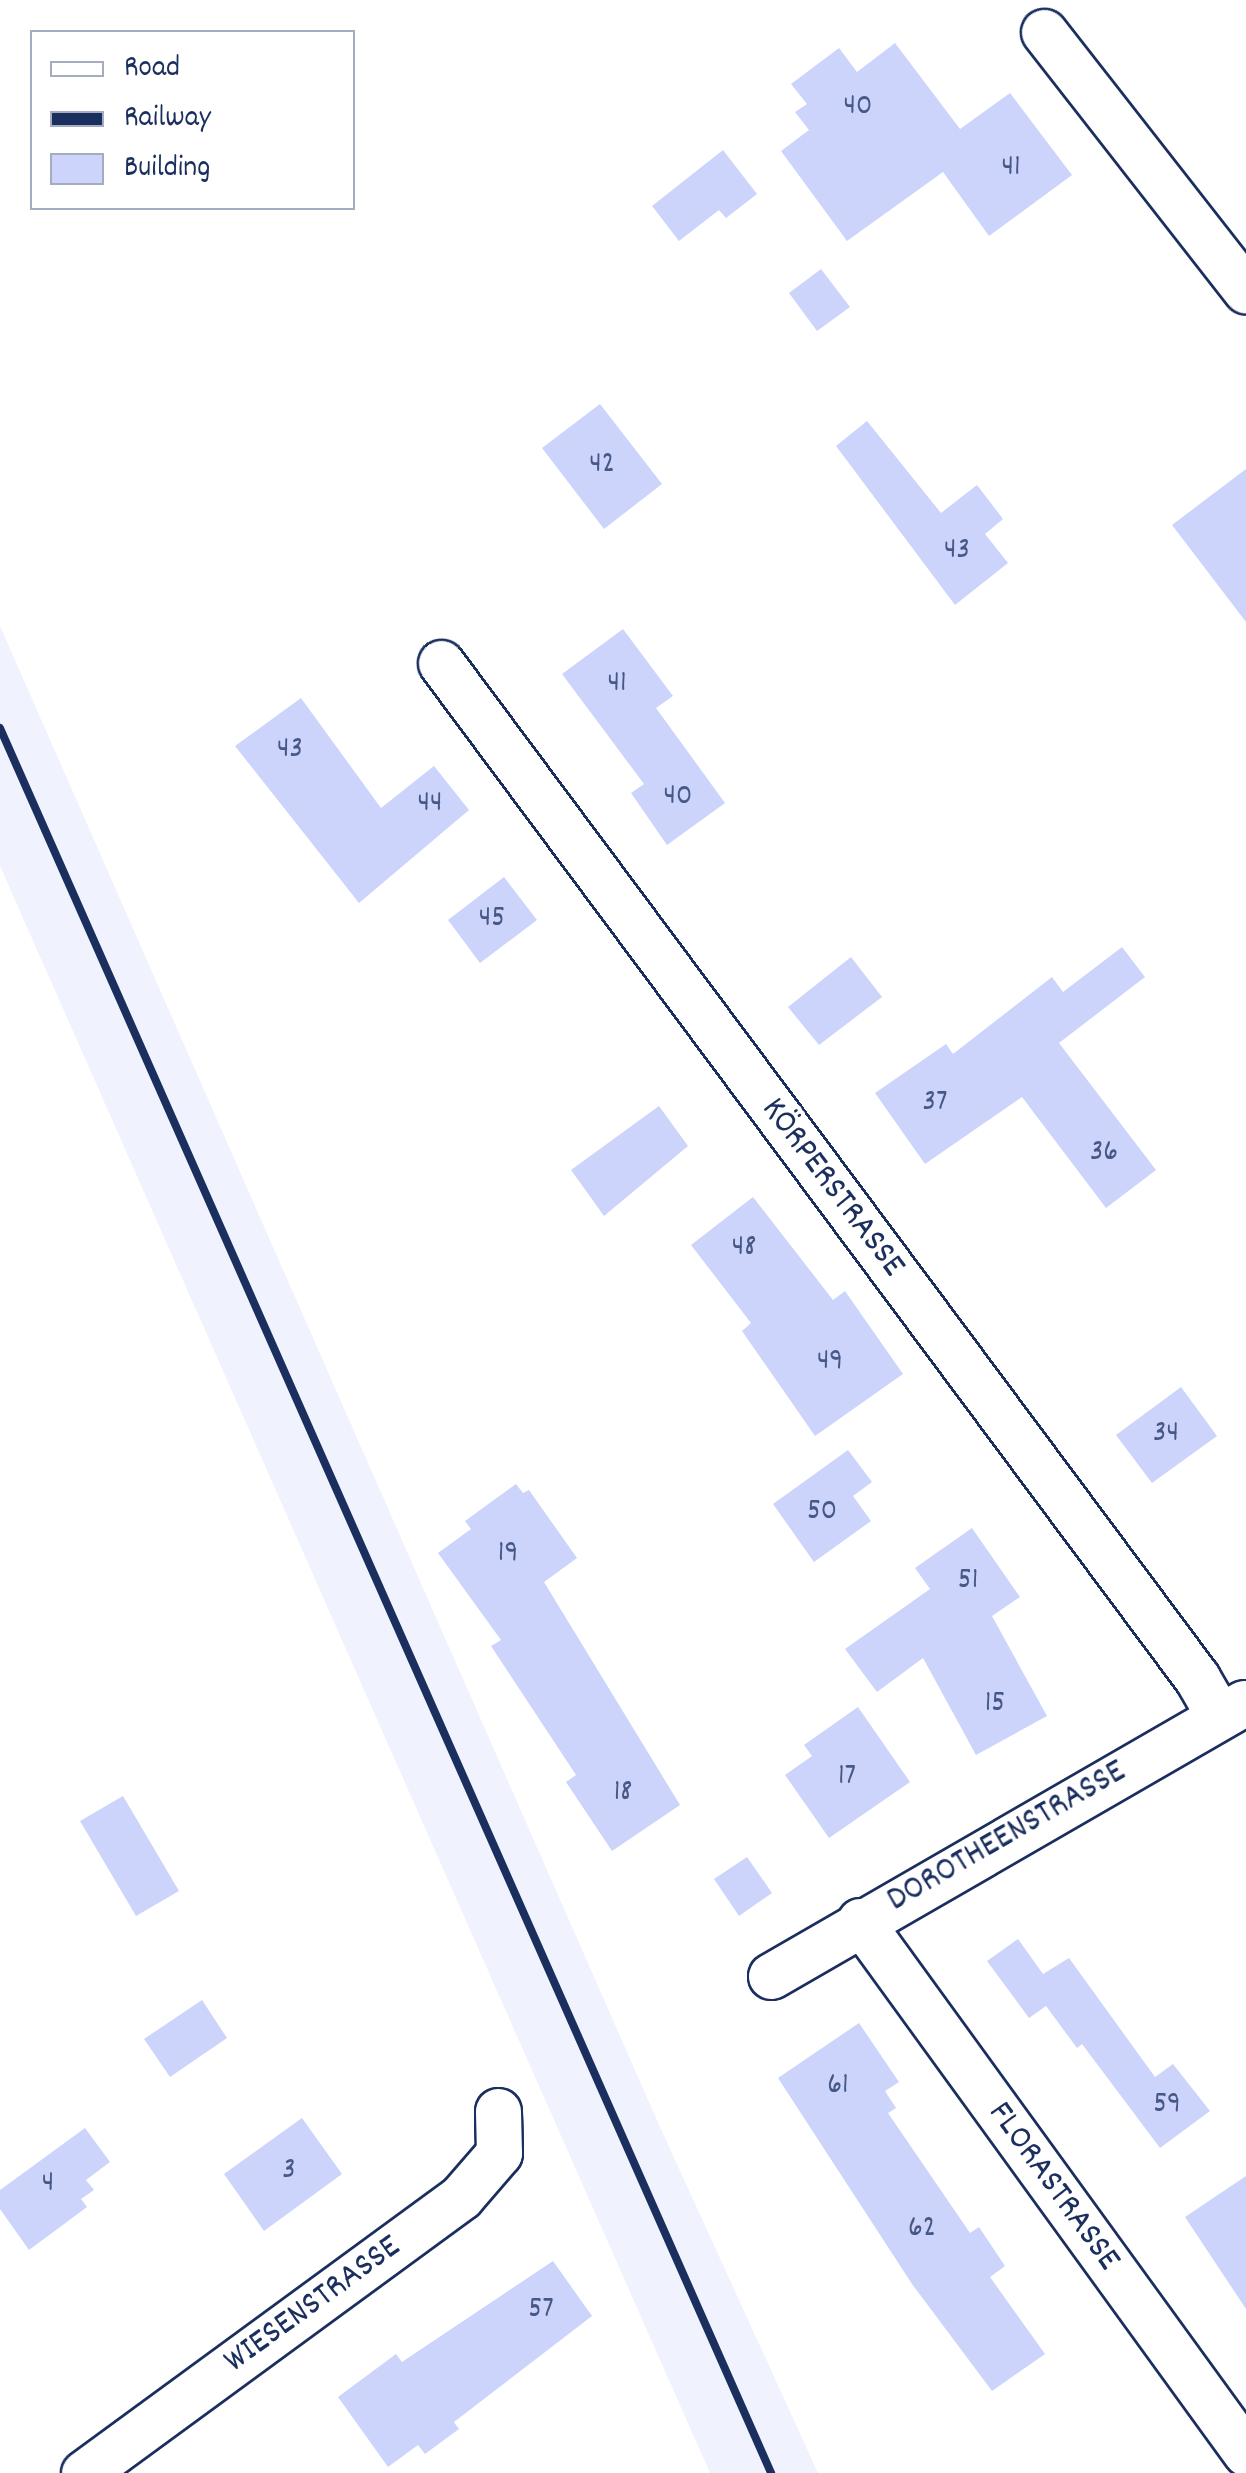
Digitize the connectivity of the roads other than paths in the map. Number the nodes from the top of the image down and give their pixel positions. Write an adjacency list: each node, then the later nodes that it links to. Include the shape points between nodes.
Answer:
1 (1044, 32): 2 (street)
2 (1246, 291)
3 (441, 663): 4 (street, KÖRPERSTRASSE, via 1197,1678)
4 (1232, 1709): 5 (street, DOROTHEENSTRASSE)
5 (860, 1921): 6 (street, DOROTHEENSTRASSE); 8 (street, FLORASTRASSE)
6 (771, 1976)
7 (498, 2111): 9 (street, WIESENSTRASSE, via 499,2153 461,2197)
8 (1246, 2453)
9 (98, 2469)

